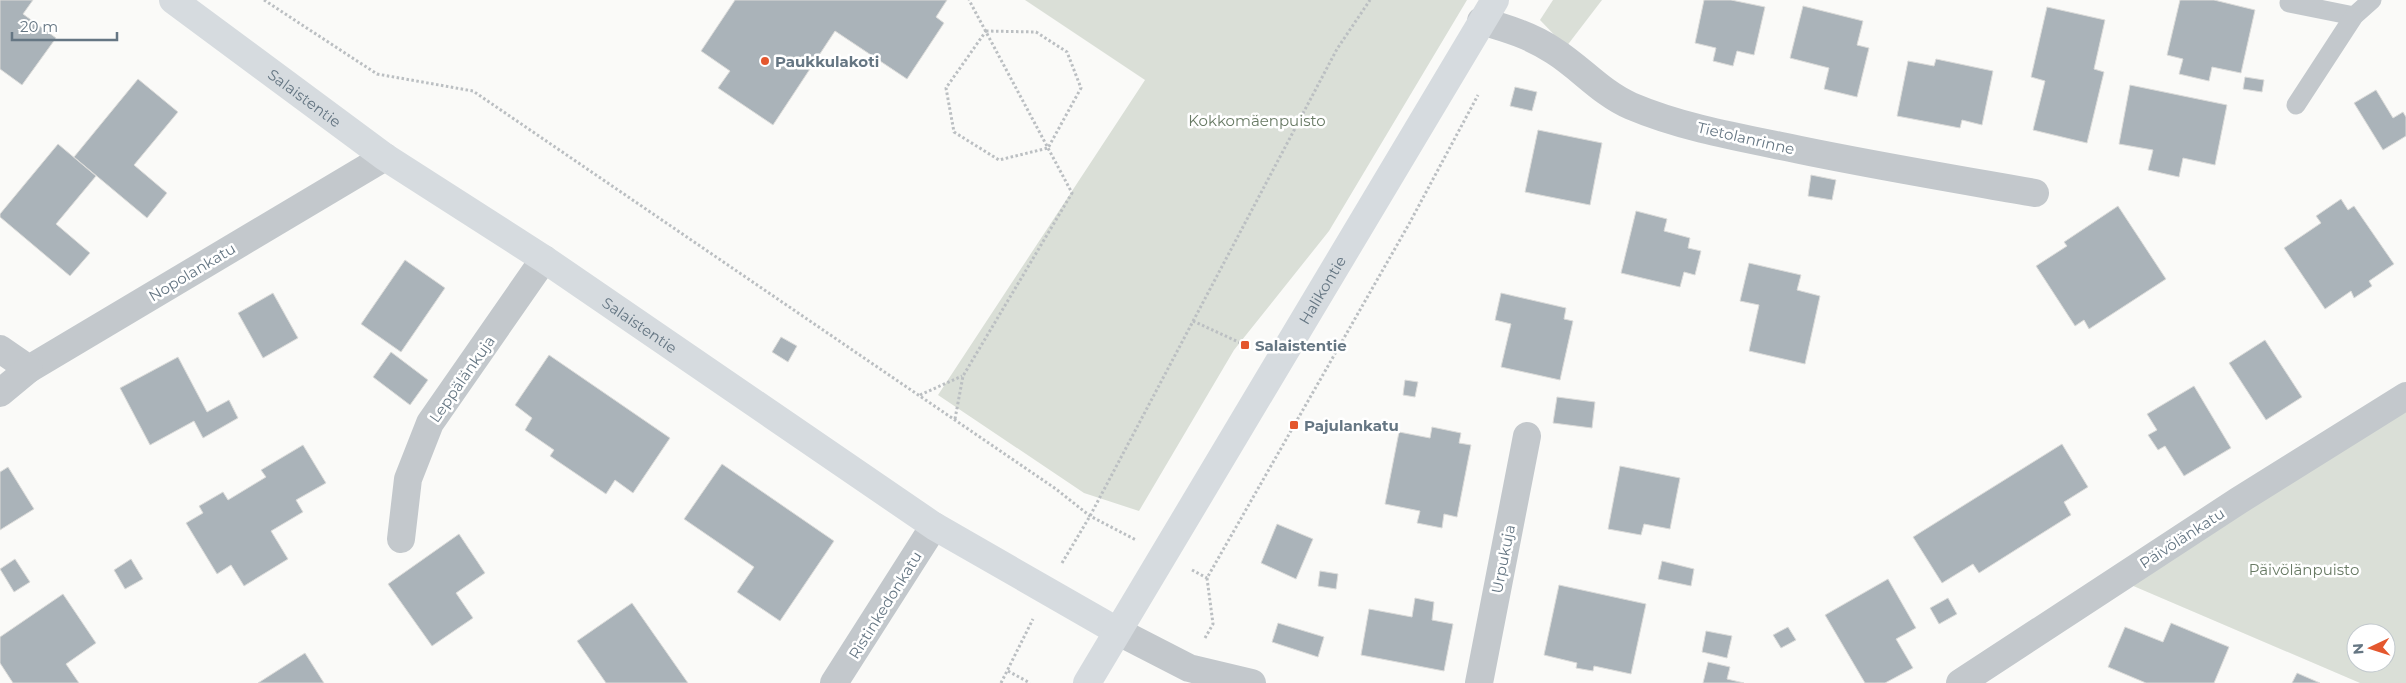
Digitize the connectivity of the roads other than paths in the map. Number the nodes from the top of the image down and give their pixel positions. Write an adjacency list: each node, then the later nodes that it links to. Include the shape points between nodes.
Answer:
1 (173, 0): 7 (street, Salaistentie)
2 (2372, 0): 5 (lane)
3 (2289, 3): 5 (lane)
4 (1488, 10): 8 (street, Tietolanrinne, via 1514,30 1555,51 1603,91 1631,106 1671,120 1856,162); 17 (street, Halikontie)
5 (2354, 16): 6 (lane)
6 (2296, 105)
7 (385, 158): 9 (street, Salaistentie); 11 (street, Nopolankatu)
8 (2035, 193)
9 (544, 259): 15 (street, Salaistentie); 16 (street, Leppälänkuja, via 430,424 408,479)
10 (0, 349): 11 (street)
11 (29, 369): 12 (street, Nopolankatu)
12 (0, 393)
13 (2406, 396): 22 (street, Päivölänkatu)
14 (1527, 436): 21 (street, Urpukuja)
15 (934, 526): 17 (street, Salaistentie); 18 (street, Ristinkedonkatu)
16 (401, 540)
17 (1117, 631): 19 (street, Halikontie); 20 (street, via 1189,668)
18 (834, 683)
19 (1086, 683)
20 (1252, 683)
21 (1479, 683)
22 (1960, 683)

